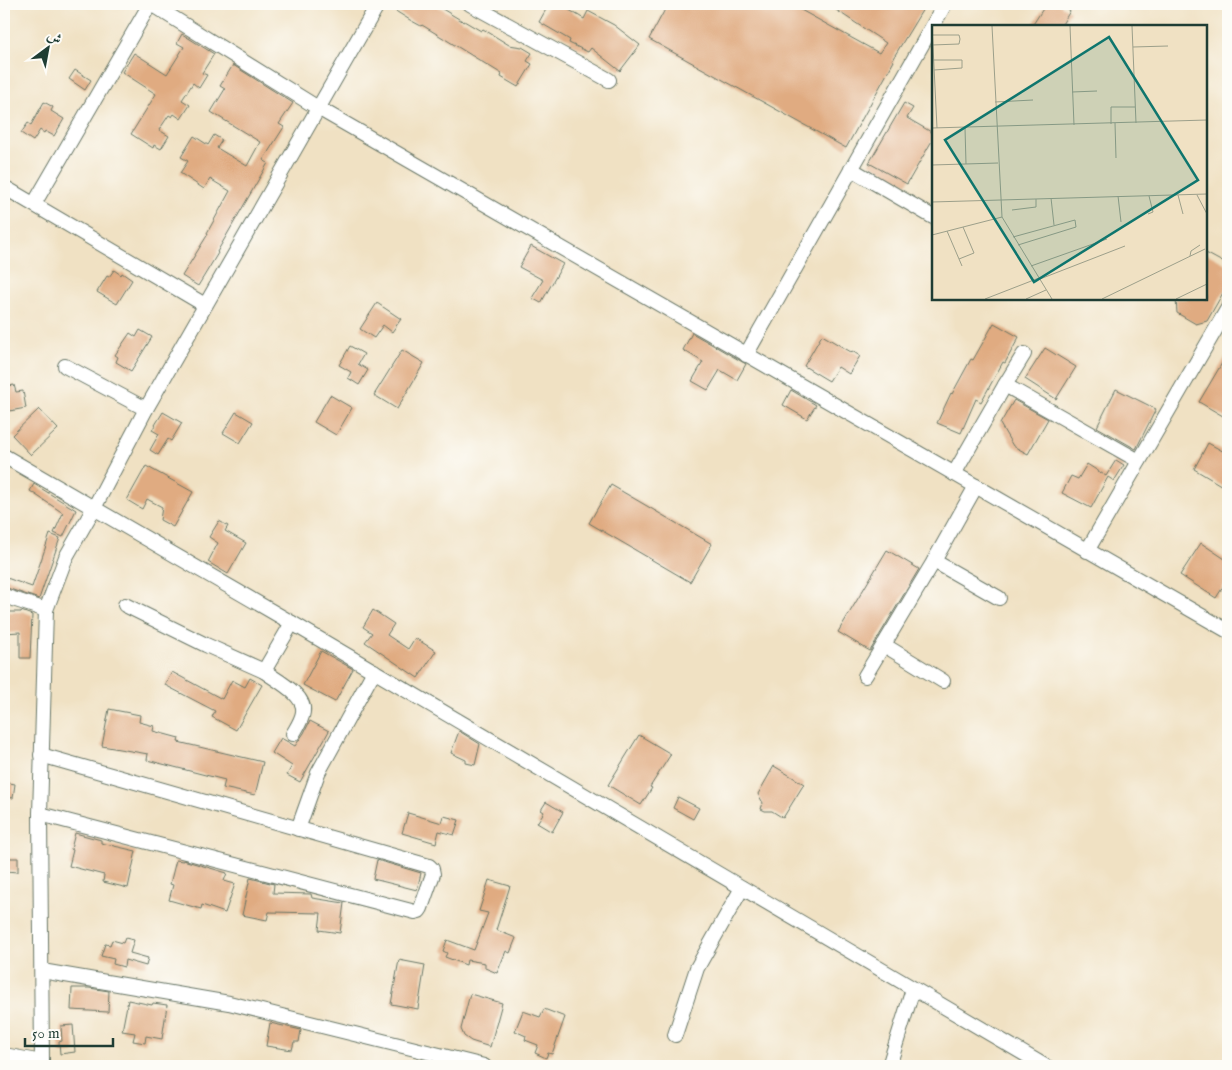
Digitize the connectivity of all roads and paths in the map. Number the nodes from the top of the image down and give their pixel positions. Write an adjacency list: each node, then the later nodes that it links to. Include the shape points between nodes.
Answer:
1 (151, 4): 8 (street); 11 (street)
2 (378, 4): 8 (street)
3 (470, 4): 7 (street)
4 (945, 4): 5 (street)
5 (933, 25)
6 (932, 27): 9 (street)
7 (608, 80)
8 (318, 108): 13 (street); 15 (street)
9 (851, 170): 12 (street); 15 (street)
10 (4, 187): 11 (street)
11 (34, 204): 13 (street)
12 (932, 216)
13 (205, 305): 19 (street)
14 (1228, 308): 21 (street)
15 (746, 354): 22 (street)
16 (1024, 354): 18 (street)
17 (65, 366): 19 (street)
18 (1005, 385): 21 (street); 22 (street)
19 (146, 409): 24 (street)
20 (4, 456): 24 (street)
21 (1139, 462): 25 (street)
22 (954, 474): 23 (street)
23 (976, 486): 25 (street); 26 (street)
24 (94, 508): 30 (street, via 66,557); 31 (street)
25 (1087, 551): 32 (street)
26 (934, 561): 28 (street); 33 (street)
27 (4, 596): 30 (street)
28 (999, 598)
29 (125, 605): 34 (street)
30 (46, 610): 39 (street)
31 (292, 623): 34 (street); 35 (street)
32 (1228, 631)
33 (884, 645): 36 (street); 37 (street)
34 (264, 671): 38 (street, via 302,702 303,711)
35 (374, 671): 41 (street, via 318,773); 42 (street)
36 (865, 676)
37 (943, 681)
38 (293, 734)
39 (41, 755): 40 (street); 41 (street)
40 (40, 814): 41 (street, via 419,911 433,874 429,866); 43 (street)
41 (298, 829)
42 (742, 888): 44 (street); 45 (street, via 697,968)
43 (42, 971): 47 (street); 48 (street, via 229,1004)
44 (913, 989): 49 (street); 50 (street)
45 (675, 1035)
46 (4, 1056): 47 (street)
47 (43, 1064)
48 (484, 1066)
49 (889, 1066)
50 (1045, 1066)

